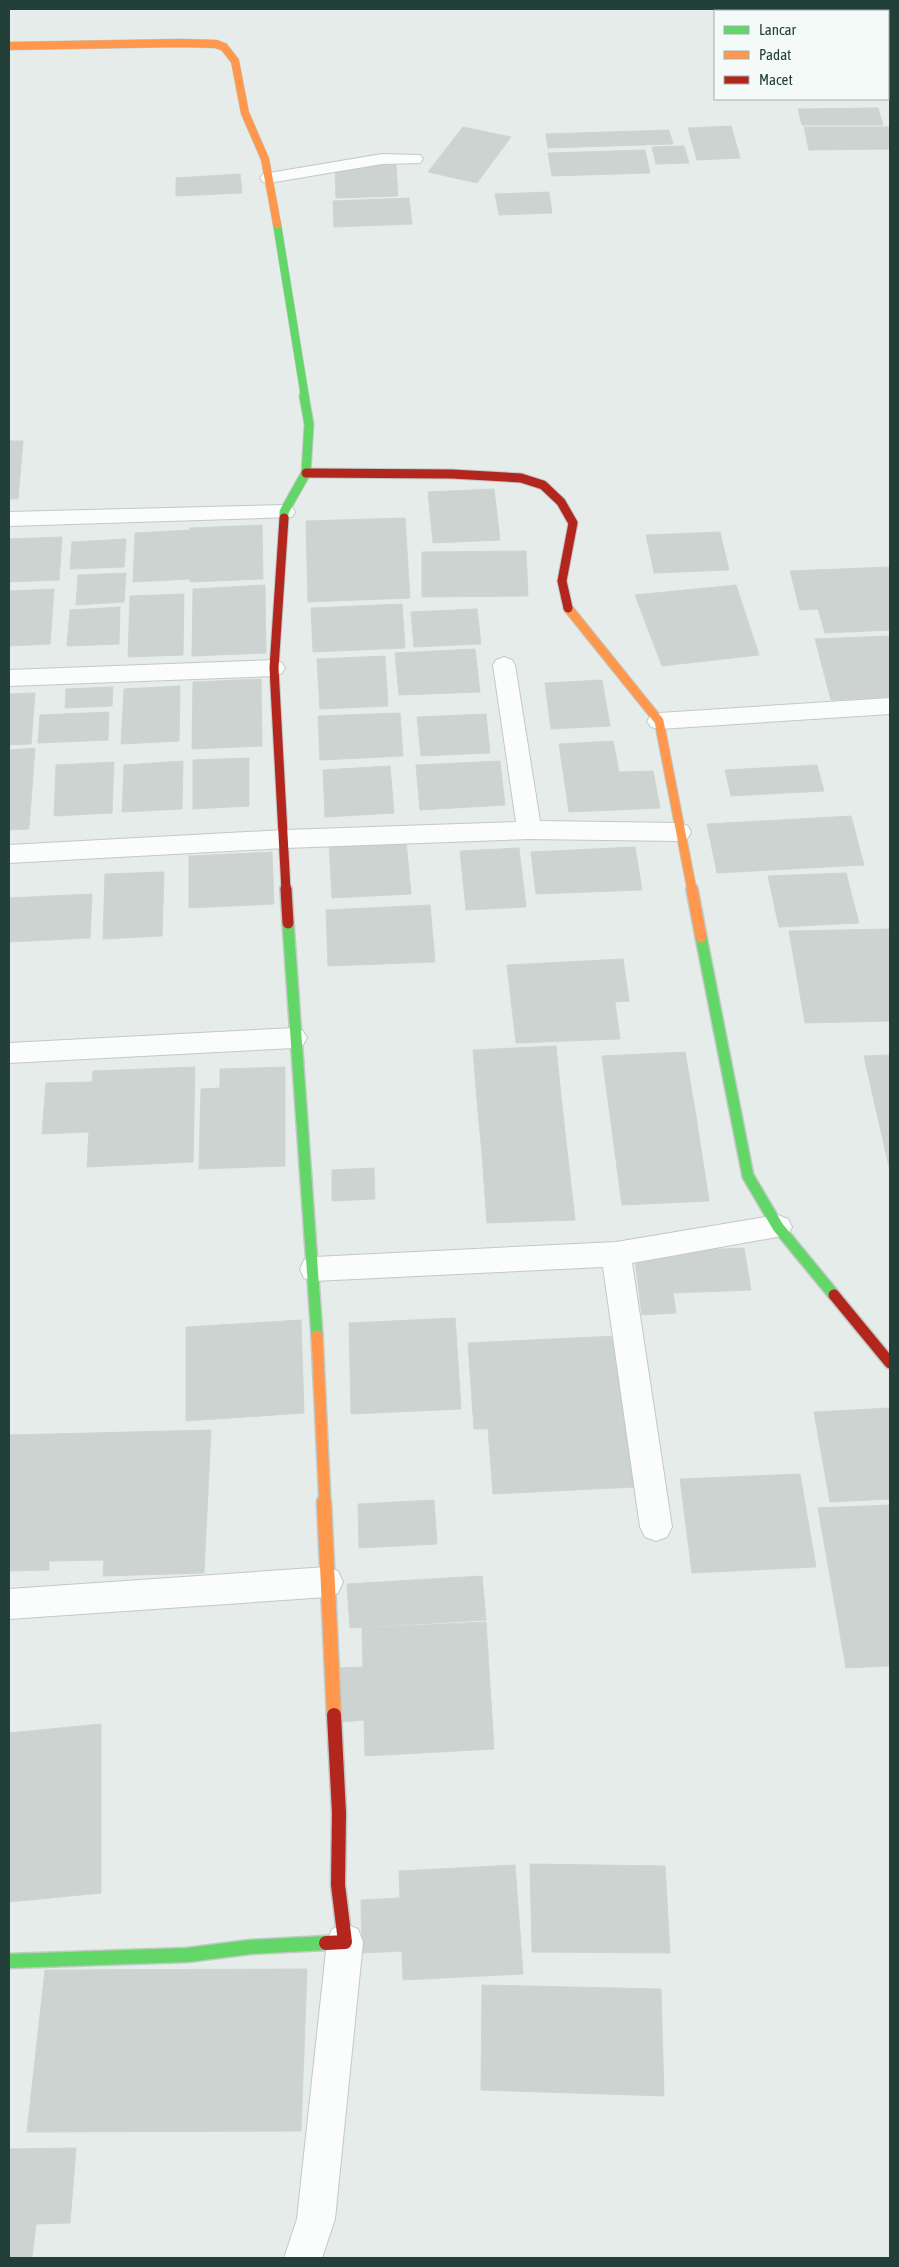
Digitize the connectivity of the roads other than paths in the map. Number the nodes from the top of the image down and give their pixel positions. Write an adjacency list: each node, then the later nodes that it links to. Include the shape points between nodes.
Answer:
1 (9, 46): 3 (street, via 180,43 224,47 235,61 245,113 265,159)
2 (414, 159): 3 (street, via 356,162)
3 (269, 178): 4 (street, via 309,424)
4 (306, 473): 5 (street); 11 (street, via 452,474 522,478 543,485 561,502 573,523 562,581 567,606)
5 (284, 512): 6 (street); 8 (street)
6 (9, 519)
7 (504, 665): 12 (street)
8 (274, 668): 9 (street); 14 (street)
9 (9, 678)
10 (890, 706): 11 (street)
11 (659, 721): 13 (street)
12 (529, 830): 13 (street); 14 (street)
13 (679, 832): 18 (street, via 748,1176)
14 (285, 839): 15 (street); 16 (street)
15 (9, 854)
16 (294, 1038): 17 (street); 20 (street)
17 (9, 1054)
18 (778, 1227): 19 (street); 21 (street)
19 (616, 1254): 20 (street); 22 (street)
20 (314, 1269): 23 (street)
21 (890, 1363)
22 (656, 1527)
23 (327, 1582): 24 (street); 25 (street, via 339,1813 338,1886)
24 (9, 1604)
25 (345, 1942): 26 (street, via 250,1947 187,1955); 27 (street, via 316,2219)
26 (9, 1961)
27 (303, 2258)

